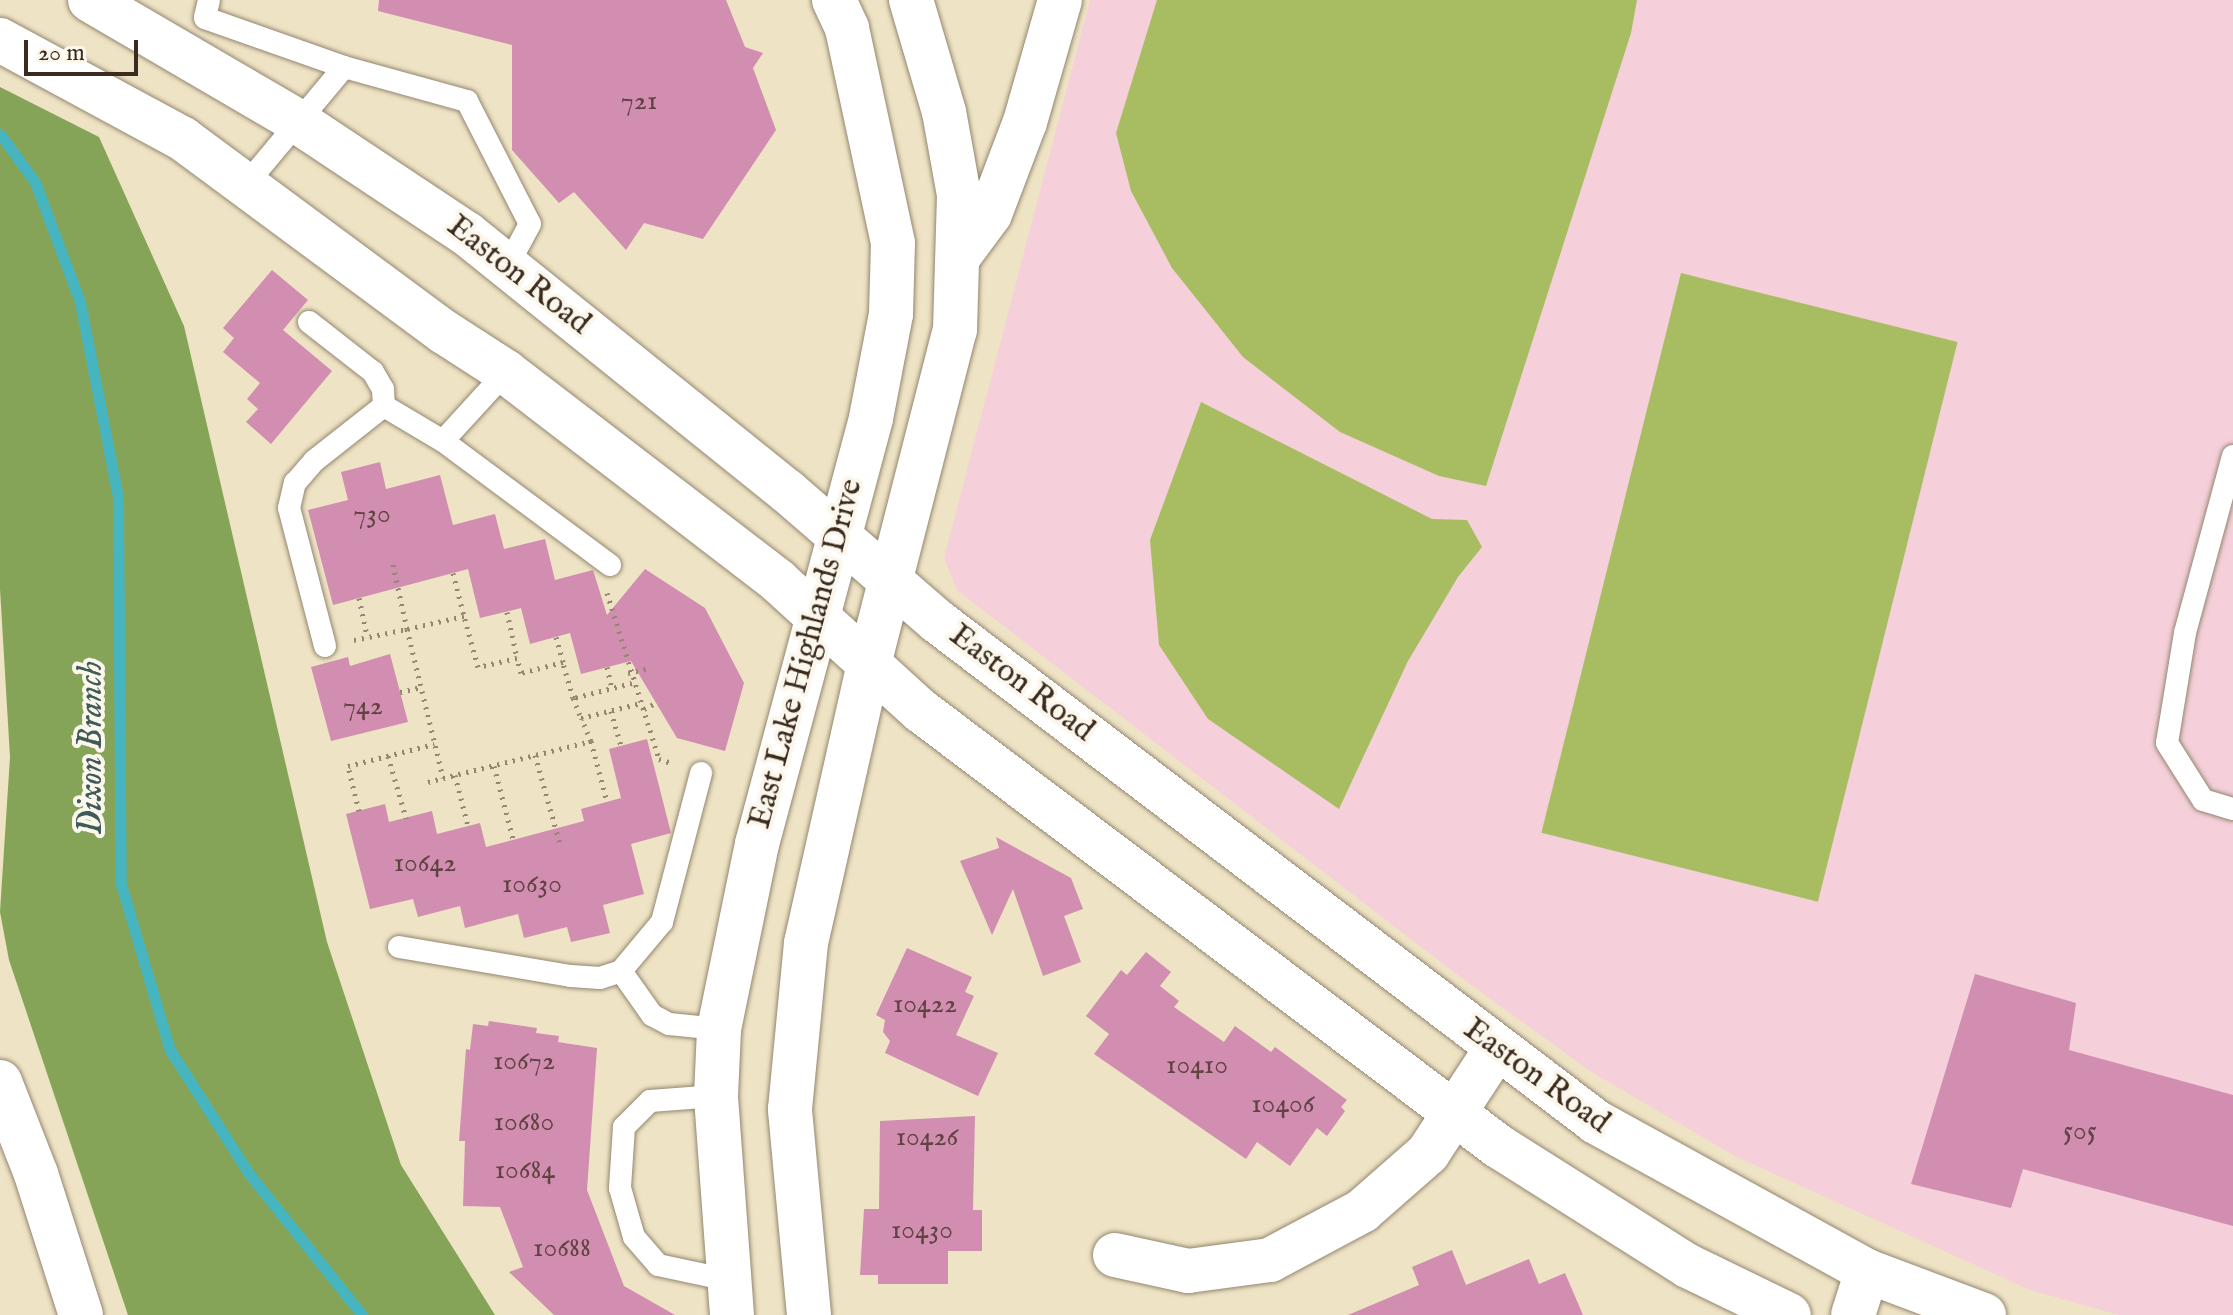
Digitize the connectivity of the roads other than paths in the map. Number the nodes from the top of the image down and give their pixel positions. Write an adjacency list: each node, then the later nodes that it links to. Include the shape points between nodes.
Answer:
1 (90, 0): 8 (main road, Easton Road)
2 (209, 0): 7 (lane, via 205,18)
3 (834, 0): 17 (main road, East Lake Highlands Drive, via 847,28 893,243 891,314 871,418)
4 (911, 0): 10 (main road, East Lake Highlands Drive, via 947,126 959,195)
5 (1060, 0): 10 (main road, via 1025,122 990,214)
6 (0, 40): 9 (main road, via 183,139)
7 (344, 67): 8 (lane); 11 (lane, via 467,101 530,224)
8 (297, 121): 9 (lane); 11 (main road, Easton Road)
9 (248, 182): 13 (main road, via 444,332)
10 (959, 256): 19 (main road, East Lake Highlands Drive, via 955,330)
11 (508, 265): 17 (main road, Easton Road)
12 (309, 322): 14 (lane, via 373,372 383,389)
13 (506, 372): 15 (lane); 20 (main road, via 778,581)
14 (384, 406): 15 (lane); 21 (lane, via 314,461 295,483 289,508)
15 (443, 441): 18 (lane)
16 (2233, 456): 24 (lane, via 2185,633 2167,743 2203,800)
17 (839, 535): 19 (main road, Easton Road); 20 (main road, East Lake Highlands Drive)
18 (610, 565)
19 (891, 583): 22 (main road, East Lake Highlands Drive); 28 (main road, Easton Road)
20 (817, 617): 22 (main road); 27 (main road, East Lake Highlands Drive, via 757,844)
21 (325, 646)
22 (869, 664): 31 (main road, via 1088,841); 36 (main road, East Lake Highlands Drive, via 819,877 796,1021 790,1109)
23 (701, 773): 26 (lane, via 662,922 645,949)
24 (2233, 809)
25 (399, 947): 26 (lane, via 571,976 600,978)
26 (621, 971): 27 (lane, via 652,1015 669,1024)
27 (719, 1029): 30 (main road, East Lake Highlands Drive)
28 (1496, 1049): 31 (main road); 33 (main road, Easton Road, via 1645,1153)
29 (0, 1082): 35 (main road)
30 (716, 1096): 34 (main road, East Lake Highlands Drive); 34 (lane, via 650,1101 624,1127 620,1188 634,1237 658,1265)
31 (1455, 1114): 32 (main road, via 1428,1153 1362,1211 1270,1260 1188,1271); 37 (main road, via 1589,1208 1688,1266)
32 (1115, 1255)
33 (1867, 1271): 38 (main road); 39 (main road, Easton Road)
34 (730, 1298)
35 (81, 1315)
36 (809, 1315)
37 (1789, 1315)
38 (1853, 1315)
39 (1984, 1315)

